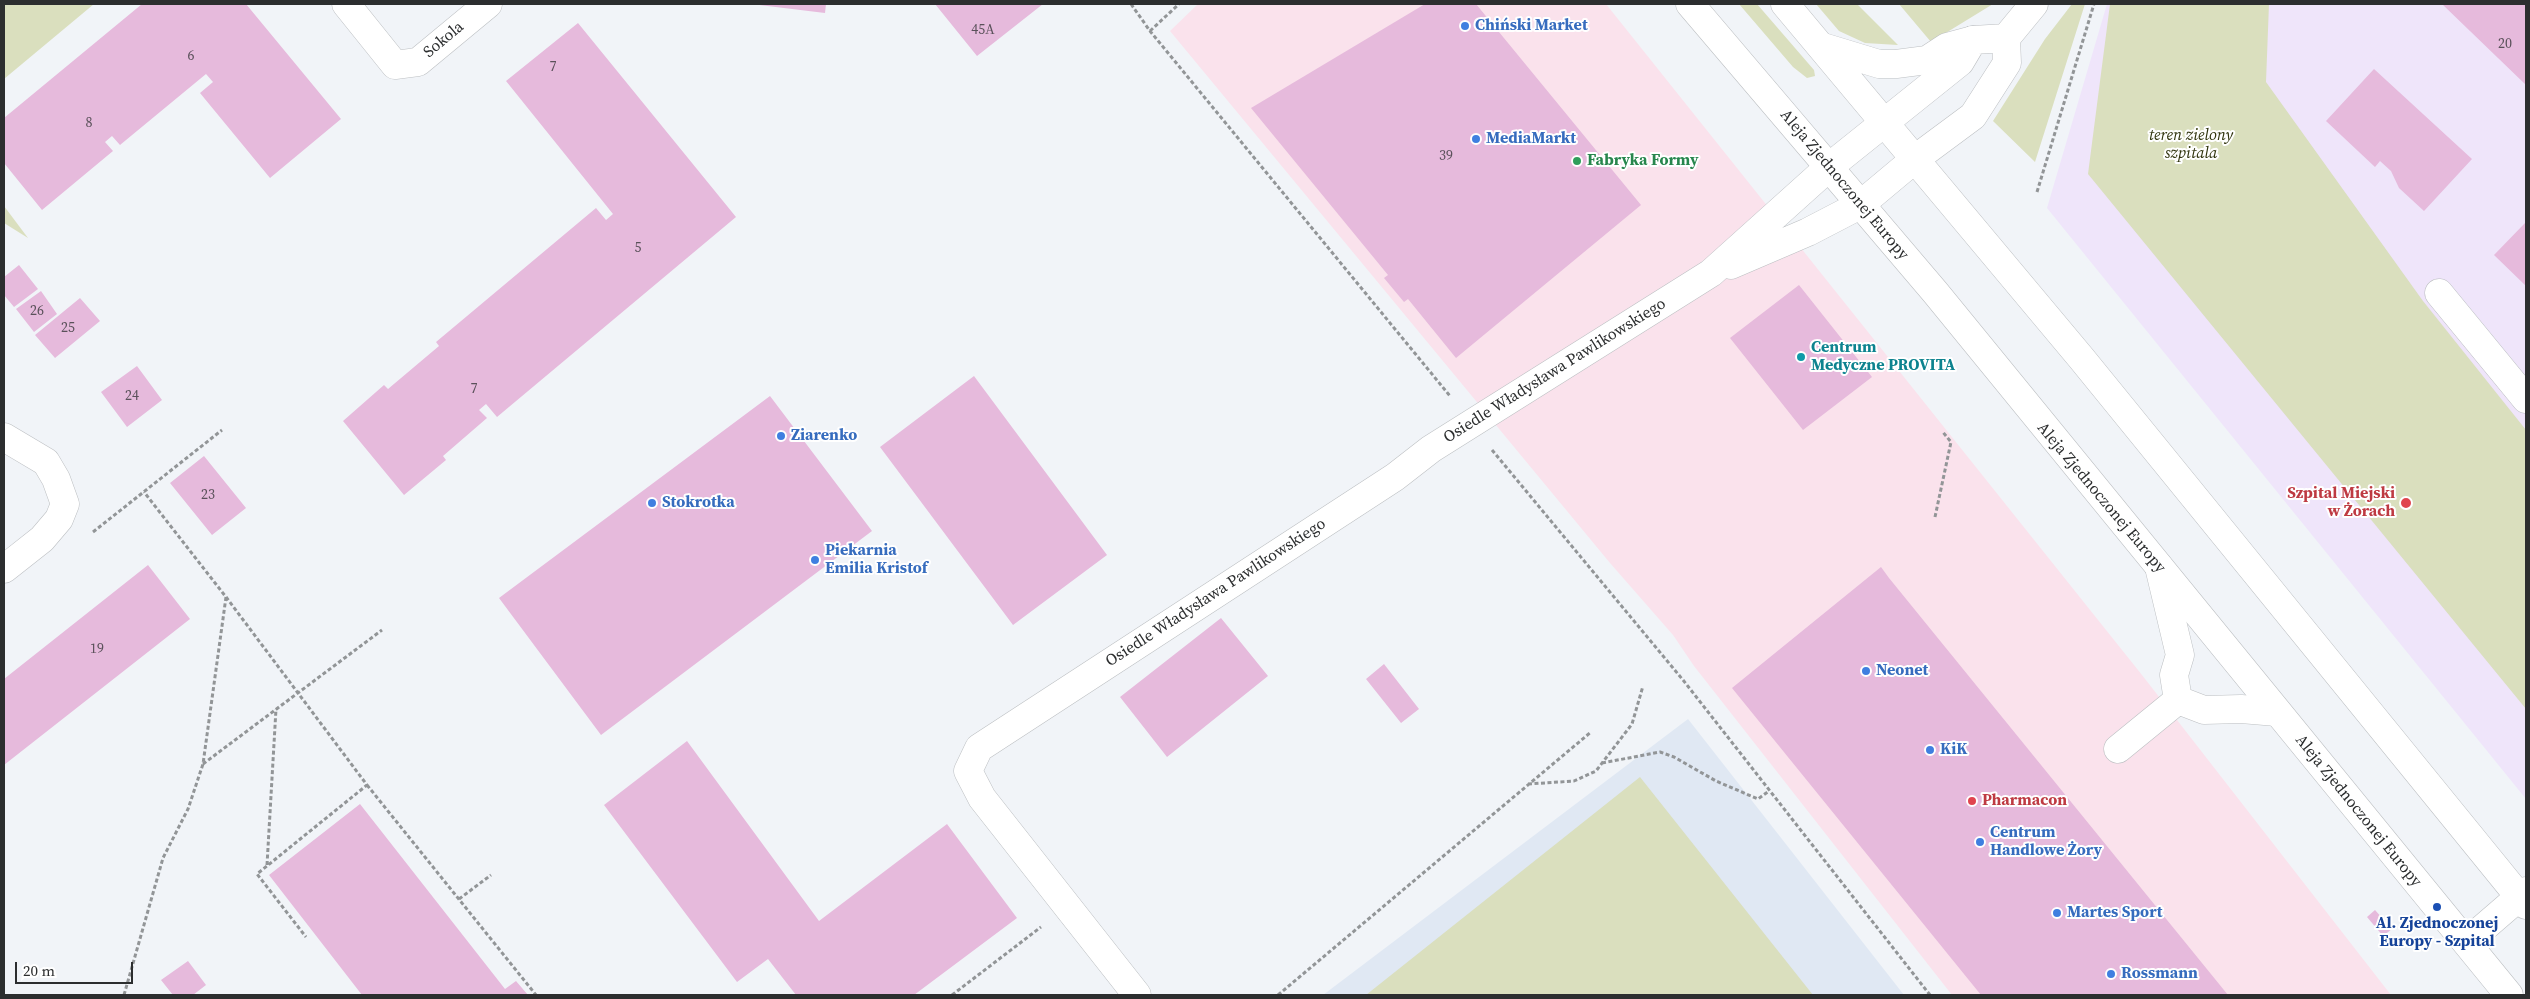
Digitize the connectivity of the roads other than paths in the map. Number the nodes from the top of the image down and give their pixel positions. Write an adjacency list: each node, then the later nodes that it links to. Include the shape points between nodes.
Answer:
1 (346, 4): 2 (main road, Sokola, via 395,65 418,62)
2 (488, 4)
3 (1690, 4): 11 (main road, Aleja Zjednoczonej Europy)
4 (1786, 4): 8 (main road)
5 (2034, 4): 6 (main road)
6 (2006, 38): 7 (main road); 10 (main road, Osiedle Władysława Pawlikowskiego, via 2007,63 1973,116)
7 (1973, 40): 8 (main road, via 1947,46 1927,60 1896,64 1879,64); 9 (main road, Osiedle Władysława Pawlikowskiego, via 1960,62 1903,110)
8 (1822, 47): 9 (main road)
9 (1884, 121): 10 (main road); 11 (main road, Osiedle Władysława Pawlikowskiego)
10 (1915, 159): 12 (main road, Osiedle Władysława Pawlikowskiego); 22 (main road)
11 (1829, 167): 12 (main road, Aleja Zjednoczonej Europy); 13 (main road, Osiedle Władysława Pawlikowskiego)
12 (1860, 205): 13 (main road, Osiedle Władysława Pawlikowskiego, via 1808,232); 17 (main road, Aleja Zjednoczonej Europy)
13 (1712, 273): 24 (main road, Osiedle Władysława Pawlikowskiego, via 1431,449 1394,477 979,748 968,771 982,798)
14 (2440, 293): 15 (main road)
15 (2526, 399)
16 (4, 437): 18 (main road, via 46,462 65,504 59,519 42,539)
17 (2159, 567): 19 (main road, via 2180,655 2174,675); 20 (main road, Aleja Zjednoczonej Europy)
18 (4, 569)
19 (2178, 700): 20 (main road, via 2204,710); 21 (main road)
20 (2277, 712): 23 (main road, Aleja Zjednoczonej Europy)
21 (2118, 749)
22 (2524, 898): 23 (main road)
23 (2466, 942): 25 (main road, Aleja Zjednoczonej Europy)
24 (1137, 995)
25 (2509, 995)

